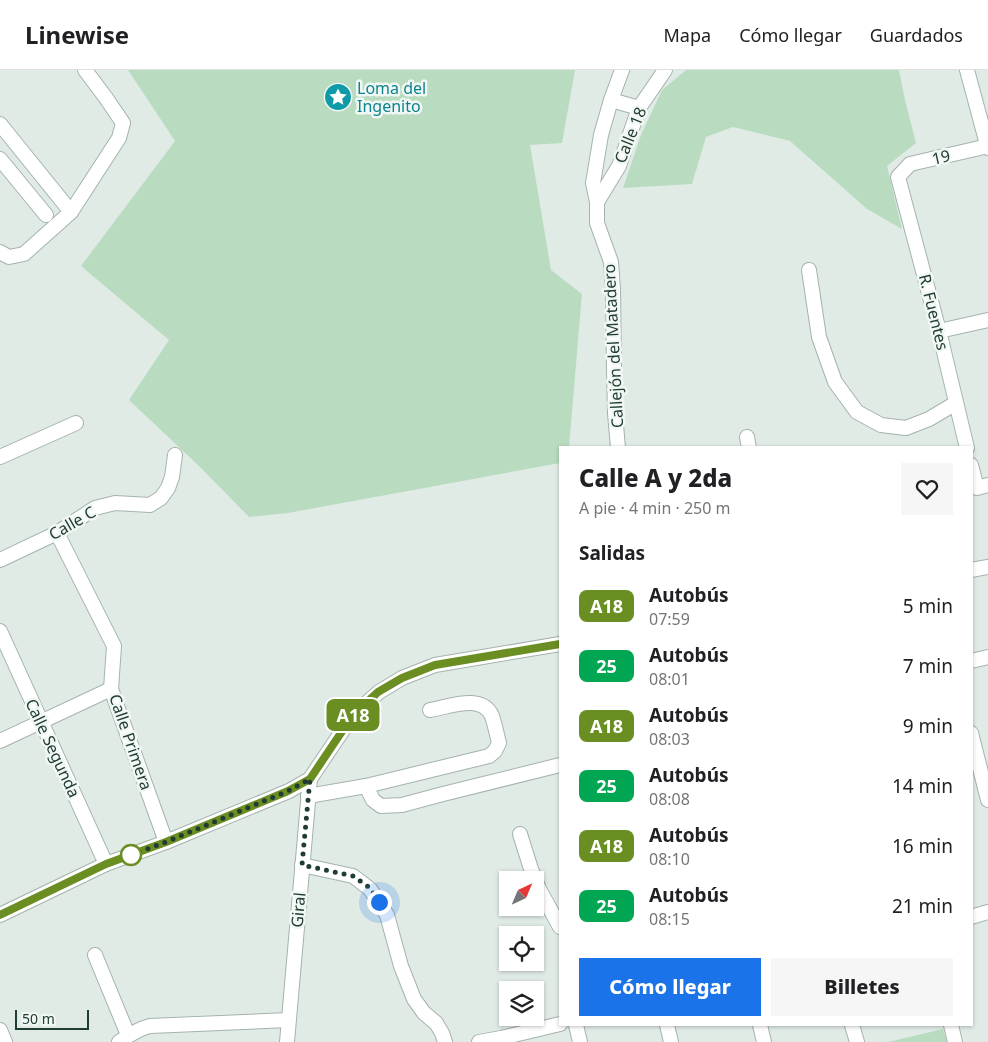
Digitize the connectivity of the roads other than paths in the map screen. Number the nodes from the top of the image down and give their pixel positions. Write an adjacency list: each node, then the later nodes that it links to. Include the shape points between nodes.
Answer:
1 (85, 70): 12 (street, via 122,123 119,138)
2 (622, 70): 5 (street, Callejón del Matadero)
3 (665, 70): 6 (street, Calle 18)
4 (967, 70): 8 (street)
5 (611, 100): 6 (street); 11 (street, Callejón del Matadero, via 593,183)
6 (639, 108): 11 (street, Calle 18, via 619,166)
7 (0, 124): 12 (street)
8 (988, 147): 10 (street, 19, via 910,164)
9 (0, 159): 13 (street)
10 (898, 177): 17 (street, R. Fuentes)
11 (597, 202): 20 (street, Callejón del Matadero, via 597,223 610,262 613,290)
12 (71, 212): 14 (street, via 24,254 9,257)
13 (46, 215)
14 (0, 252)
15 (809, 270): 18 (street, via 819,337 835,382 857,412 881,425 906,428)
16 (988, 320): 17 (street)
17 (939, 331): 18 (street, R. Fuentes)
18 (956, 403): 21 (street, R. Fuentes)
19 (76, 423): 23 (street)
20 (618, 446)
21 (967, 446)
22 (175, 455): 26 (street, Calle C, via 172,477 161,498 150,505 115,504 95,508)
23 (0, 457)
24 (973, 469): 25 (street)
25 (982, 487)
26 (57, 533): 27 (street, Calle C); 34 (street, Calle Primera, via 114,646)
27 (0, 560)
28 (988, 567): 29 (street)
29 (973, 570)
30 (0, 631): 36 (street, Calle Segunda)
31 (559, 644): 40 (street, Giral, via 435,665 402,678 378,692 353,715)
32 (988, 657): 33 (street)
33 (973, 661)
34 (112, 689): 36 (street); 45 (street, Calle Primera)
35 (430, 710): 41 (street, via 471,702 481,704 491,714 499,743 496,751 489,756)
36 (41, 723): 37 (street); 46 (street, Calle Segunda)
37 (0, 741)
38 (973, 741): 43 (street)
39 (559, 765): 41 (street, via 402,805 381,806 373,800)
40 (310, 779): 42 (street, Giral); 45 (street)
41 (366, 786): 42 (street)
42 (308, 796): 47 (street, Giral)
43 (988, 800)
44 (520, 834): 51 (street, via 531,869)
45 (166, 842): 46 (street)
46 (106, 864): 49 (street)
47 (302, 865): 53 (street, Giral); 65 (street, via 353,876 370,888 387,915 414,999 436,1023)
48 (988, 912): 50 (street)
49 (0, 915)
50 (973, 916)
51 (559, 925)
52 (95, 955): 61 (street)
53 (288, 1020): 61 (street, via 150,1026); 64 (street, Giral)
54 (559, 1024): 62 (street)
55 (576, 1026): 67 (street)
56 (667, 1026): 68 (street)
57 (760, 1026): 69 (street)
58 (852, 1026): 70 (street)
59 (951, 1026): 71 (street)
60 (0, 1030): 63 (street)
61 (124, 1038)
62 (501, 1040): 66 (street)
63 (5, 1042)
64 (286, 1042)
65 (445, 1042)
66 (479, 1042)
67 (580, 1042)
68 (671, 1042)
69 (764, 1042)
70 (857, 1042)
71 (955, 1042)

